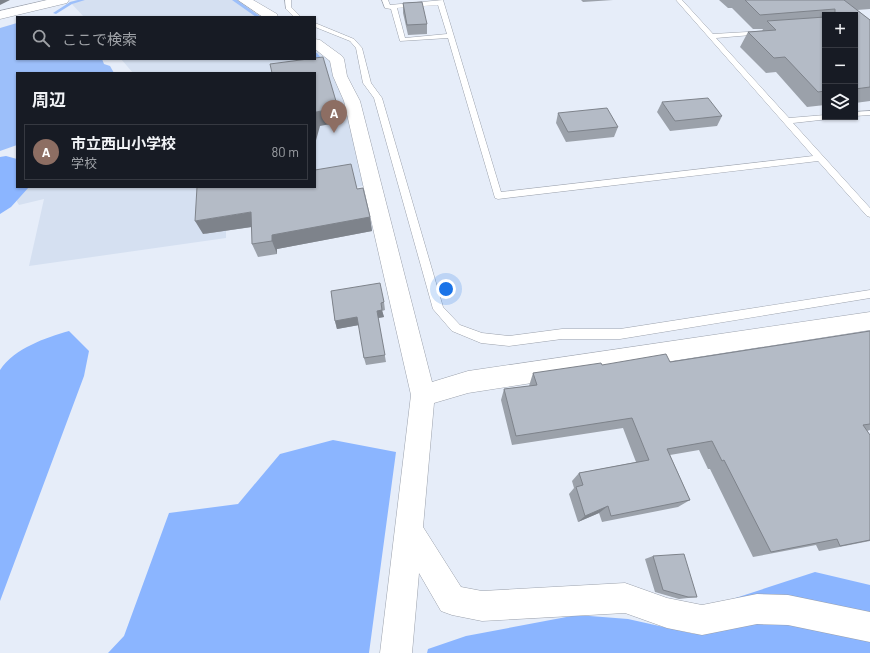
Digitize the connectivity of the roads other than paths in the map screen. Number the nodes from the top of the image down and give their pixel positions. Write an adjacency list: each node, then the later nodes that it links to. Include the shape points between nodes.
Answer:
1 (63, 0): 8 (street)
2 (244, 0): 9 (street)
3 (288, 0): 10 (lane, via 288,8)
4 (385, 0): 7 (lane, via 387,7)
5 (679, 0): 14 (lane)
6 (440, 2): 7 (lane); 13 (lane)
7 (394, 7): 13 (lane, via 402,40)
8 (0, 15)
9 (270, 16)
10 (297, 16)
11 (316, 25): 22 (lane, via 352,40 359,48 367,83 378,98 438,309 456,328 481,338 509,341 562,334 620,334)
12 (772, 32): 14 (lane)
13 (451, 36): 20 (lane, via 498,196)
14 (712, 36): 19 (lane)
15 (316, 44): 24 (street, via 337,58 340,76 352,101)
16 (870, 113): 17 (lane)
17 (858, 114)
18 (822, 118): 19 (lane)
19 (787, 121): 20 (lane)
20 (818, 158): 21 (lane)
21 (870, 214)
22 (870, 294)
23 (870, 321): 24 (street, via 468,382)
24 (423, 395): 25 (street)
25 (408, 529): 26 (street, via 452,600 482,606 625,598 667,613 702,620 757,609 788,610); 27 (street)
26 (870, 626)
27 (396, 653)

